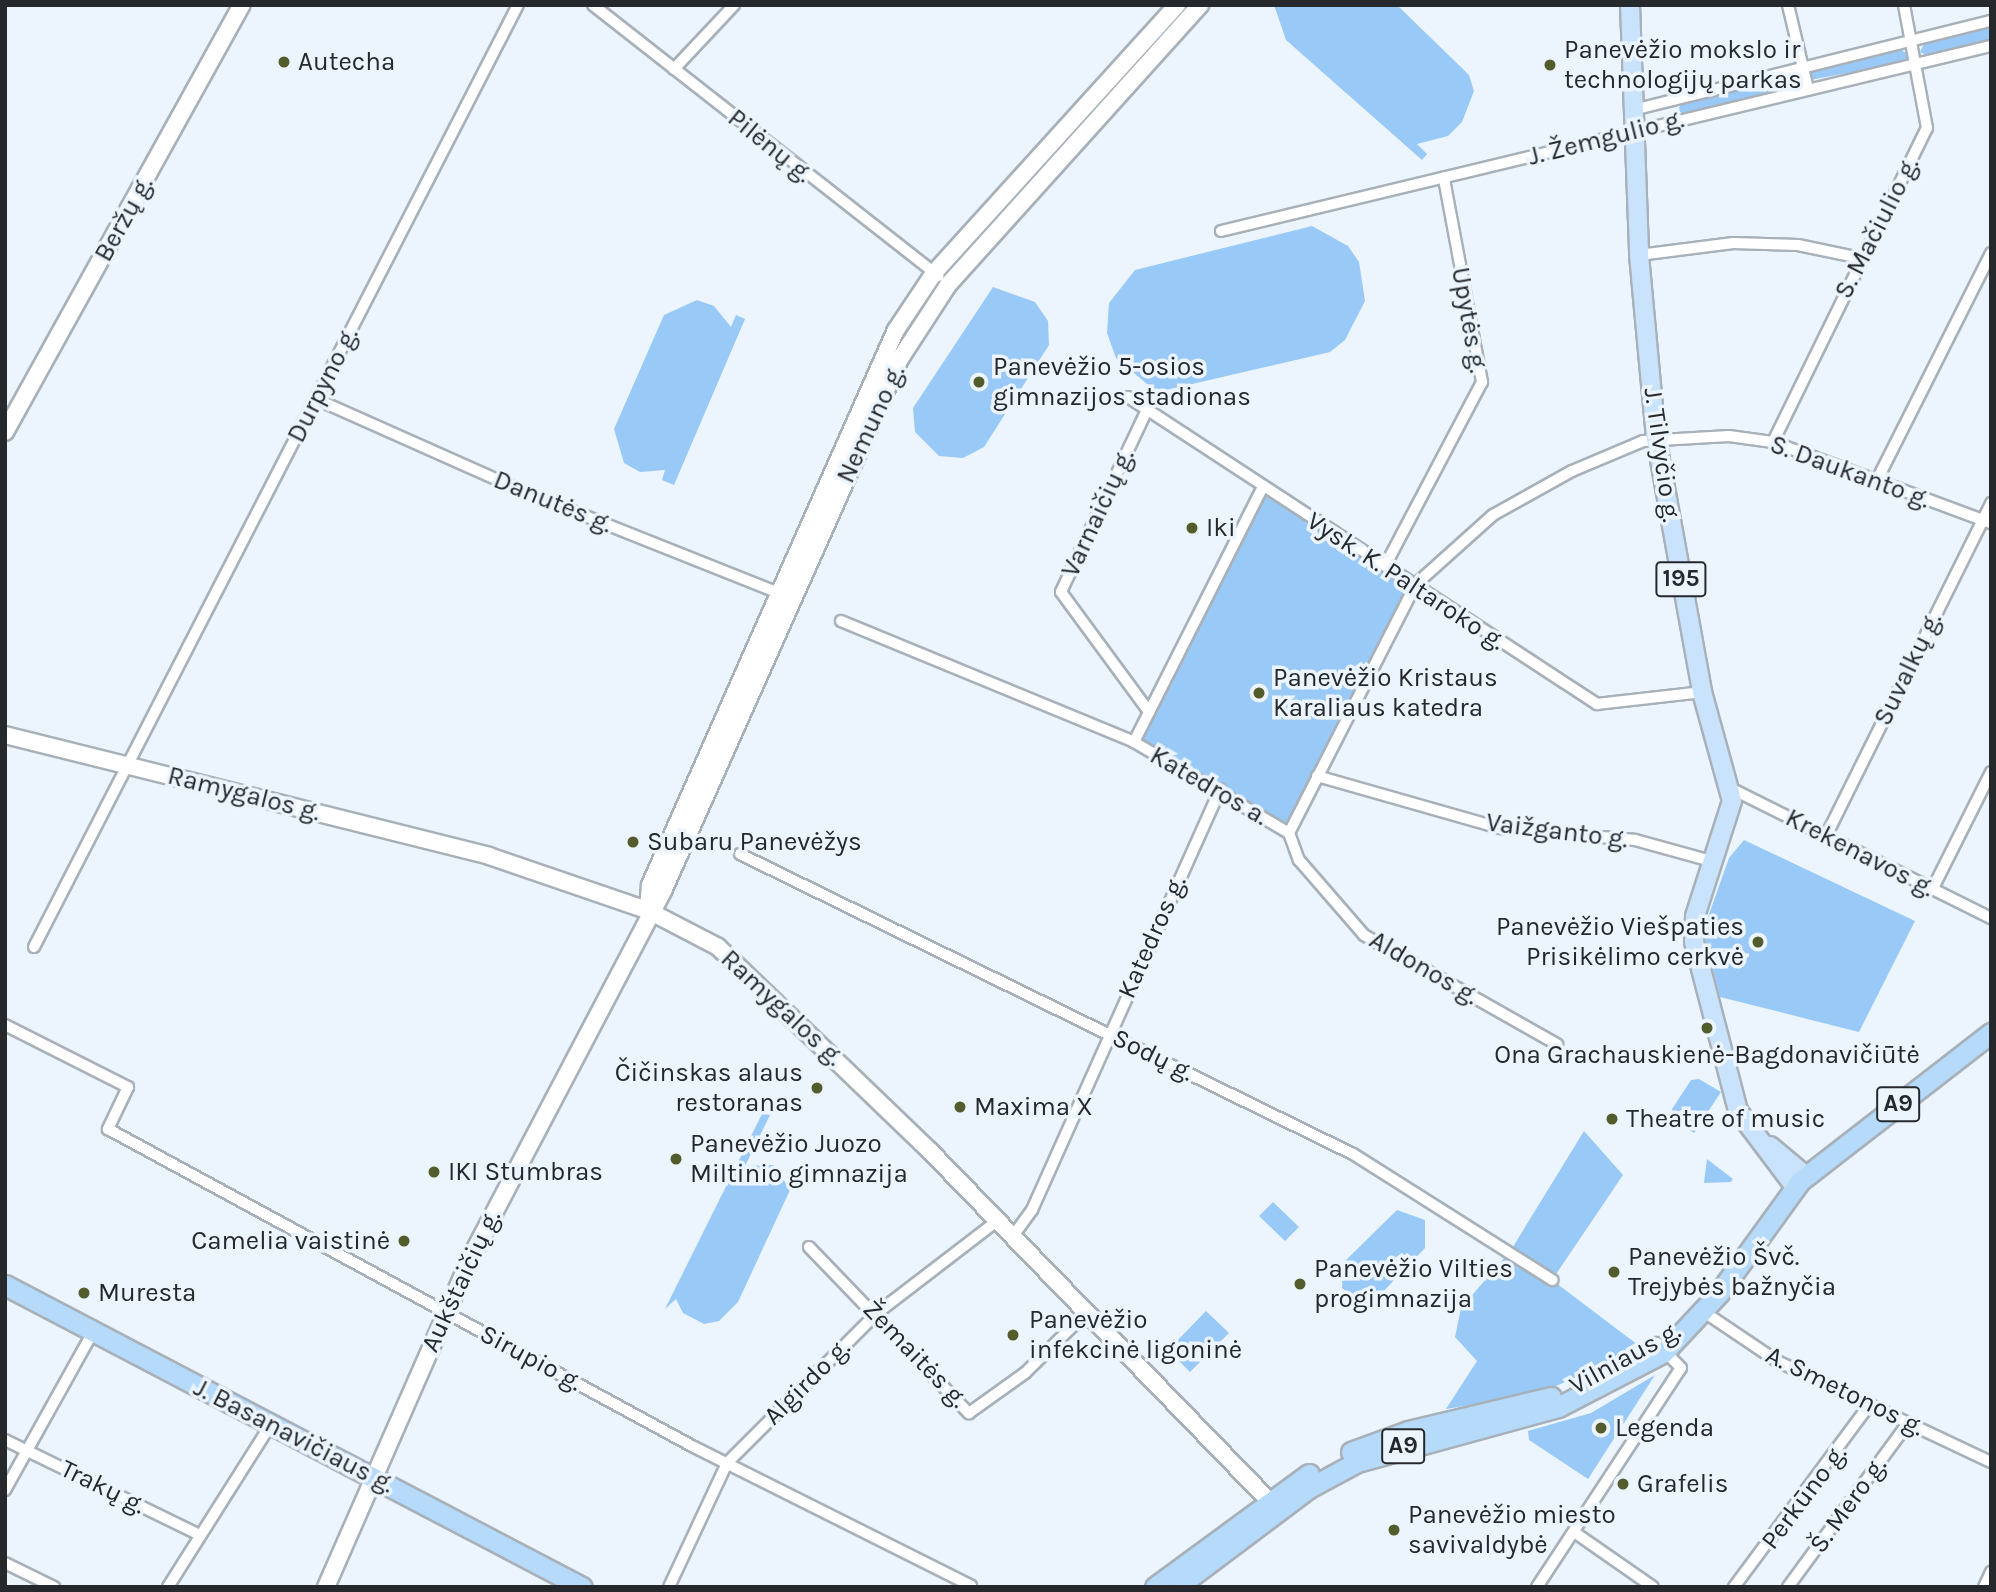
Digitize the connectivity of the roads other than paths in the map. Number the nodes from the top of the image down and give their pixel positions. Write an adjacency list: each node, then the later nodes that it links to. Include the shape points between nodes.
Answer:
1 (242, 5): 29 (main road, Beržų g.)
2 (518, 5): 27 (street, Durpyno g.)
3 (593, 5): 15 (street, Pilėnų g.)
4 (734, 5): 15 (street)
5 (1177, 5): 24 (main road, Nemuno g.)
6 (1200, 5): 25 (main road, Nemuno g.)
7 (1630, 5): 17 (main road, J. Tilvyčio g. / 195)
8 (1788, 5): 14 (street)
9 (1904, 5): 11 (street, S. Mačiulio g.)
10 (1991, 20): 11 (street, J. Žemgulio g.)
11 (1913, 41): 13 (street, S. Mačiulio g.); 14 (street, J. Žemgulio g.)
12 (1991, 46): 13 (street, J. Žemgulio g.)
13 (1918, 65): 16 (street, J. Žemgulio g.); 23 (street, S. Mačiulio g., via 1927,128)
14 (1803, 67): 16 (street); 17 (street, J. Žemgulio g.)
15 (674, 69): 24 (street, Pilėnų g.)
16 (1808, 89): 18 (street, J. Žemgulio g.)
17 (1633, 110): 18 (main road, J. Tilvyčio g. / 195)
18 (1634, 132): 19 (street, J. Žemgulio g.); 22 (main road, J. Tilvyčio g. / 195)
19 (1444, 178): 20 (street, J. Žemgulio g.); 36 (street, Upytės g., via 1482,382)
20 (1221, 231)
21 (1991, 253): 32 (street)
22 (1639, 256): 23 (street, via 1733,243 1798,245); 30 (main road, J. Tilvyčio g. / 195)
23 (1860, 258): 31 (street, S. Mačiulio g.)
24 (934, 273): 25 (street, Pilėnų g.); 38 (main road, Nemuno g., via 869,381)
25 (948, 285): 39 (main road, Nemuno g., via 877,404)
26 (1128, 397): 28 (street, Vysk. K. Paltaroko g.)
27 (316, 400): 38 (street, Danutės g., via 520,490); 45 (street, Durpyno g.)
28 (1146, 412): 33 (street, Vysk. K. Paltaroko g.); 42 (street, Varnaičių g., via 1061,592)
29 (5, 432)
30 (1656, 438): 31 (street, S. Daukanto g., via 1706,434); 37 (street, S. Daukanto g., via 1572,471 1493,515); 41 (main road, J. Tilvyčio g. / 195)
31 (1773, 442): 32 (street, S. Daukanto g.)
32 (1877, 480): 35 (street, S. Daukanto g.)
33 (1262, 489): 36 (street, Vysk. K. Paltaroko g.); 42 (street, Katedros a.)
34 (1991, 503): 35 (street, Suvalkų g.)
35 (1987, 522): 51 (street, Suvalkų g.)
36 (1385, 566): 37 (street, Vysk. K. Paltaroko g.)
37 (1416, 584): 41 (street, Vysk. K. Paltaroko g., via 1597,704); 47 (street, Katedros a.)
38 (777, 592): 39 (street, Danutės g.); 55 (main road, Nemuno g., via 650,885)
39 (793, 598): 55 (main road, Nemuno g., via 663,891)
40 (841, 621): 44 (street)
41 (1702, 692): 48 (main road, J. Tilvyčio g. / 195)
42 (1149, 712): 44 (street, Katedros a.)
43 (5, 735): 45 (main road, Ramygalos g.)
44 (1134, 742): 49 (street, Katedros a.)
45 (128, 765): 55 (main road, Ramygalos g., via 489,856); 57 (street, Durpyno g.)
46 (1991, 772): 54 (street)
47 (1317, 776): 50 (street, Katedros a.); 53 (street, Vaižganto g., via 1499,828 1645,842)
48 (1730, 788): 51 (street, Krekenavos g.); 53 (main road, J. Tilvyčio g. / 195, via 1731,815)
49 (1220, 789): 50 (street, Katedros a.); 61 (street, Katedros g.)
50 (1289, 833): 62 (street, Aldonos g., via 1300,860 1364,935)
51 (1826, 836): 54 (street, Krekenavos g.)
52 (740, 854): 61 (street, Sodų g.)
53 (1715, 862): 63 (main road, J. Tilvyčio g. / 195, via 1695,916 1694,942 1732,1093 1753,1134)
54 (1932, 890): 56 (street, Krekenavos g.)
55 (648, 910): 58 (main road, Nemuno g.); 64 (main road, Ramygalos g., via 744,967)
56 (1991, 918)
57 (34, 947)
58 (611, 983): 69 (main road, Aukštaičių g.)
59 (5, 1025): 69 (street, Sirupio g., via 128,1087 108,1129)
60 (1991, 1033): 63 (highway, A9)
61 (1109, 1034): 65 (street, Katedros g., via 1032,1210); 67 (street, Sodų g., via 1398,1178)
62 (1557, 1044)
63 (1800, 1181): 71 (highway, A9)
64 (998, 1220): 65 (main road, Ramygalos g.); 72 (street, Algirdo g.)
65 (1013, 1236): 70 (main road, Ramygalos g.)
66 (809, 1247): 72 (street, Žemaitės g.)
67 (1552, 1280)
68 (5, 1285): 73 (highway, J. Basanavičiaus g.)
69 (446, 1312): 81 (street, Sirupio g.); 82 (main road, Aukštaičių g.)
70 (1087, 1312): 72 (street, Žemaitės g., via 973,1413); 84 (main road, Ramygalos g.)
71 (1704, 1312): 74 (highway, Vilniaus g. / A9); 75 (street, A. Smetonos g., via 1777,1361)
72 (877, 1313): 81 (street, Algirdo g.)
73 (93, 1332): 77 (highway, J. Basanavičiaus g.); 79 (street)
74 (1661, 1348): 84 (highway, Vilniaus g. / A9, via 1558,1407 1357,1462); 85 (street, via 1681,1368)
75 (1870, 1404): 76 (street, A. Smetonos g.); 99 (street, Perkūno g.)
76 (1908, 1423): 80 (street, A. Smetonos g.); 100 (street, Š. Mero g.)
77 (271, 1424): 82 (highway, J. Basanavičiaus g.); 86 (street)
78 (5, 1440): 79 (street, Trakų g.)
79 (27, 1451): 83 (street); 86 (street, Trakų g.)
80 (1991, 1462)
81 (727, 1463): 89 (street, Sirupio g.); 94 (street, Algirdo g.)
82 (372, 1476): 92 (main road, Aukštaičių g.); 93 (highway, J. Basanavičiaus g.)
83 (5, 1490)
84 (1274, 1506): 95 (highway, Vilniaus g. / A9); 96 (highway, Vilniaus g. / A9)
85 (1574, 1532): 97 (street); 98 (street)
86 (200, 1535): 91 (street)
87 (5, 1563): 90 (street)
88 (1991, 1573): 101 (street)
89 (971, 1586)
90 (54, 1587)
91 (168, 1587)
92 (326, 1587)
93 (582, 1587)
94 (669, 1587)
95 (1156, 1587)
96 (1177, 1587)
97 (1537, 1587)
98 (1653, 1587)
99 (1734, 1587)
100 (1788, 1587)
101 (1984, 1587)

